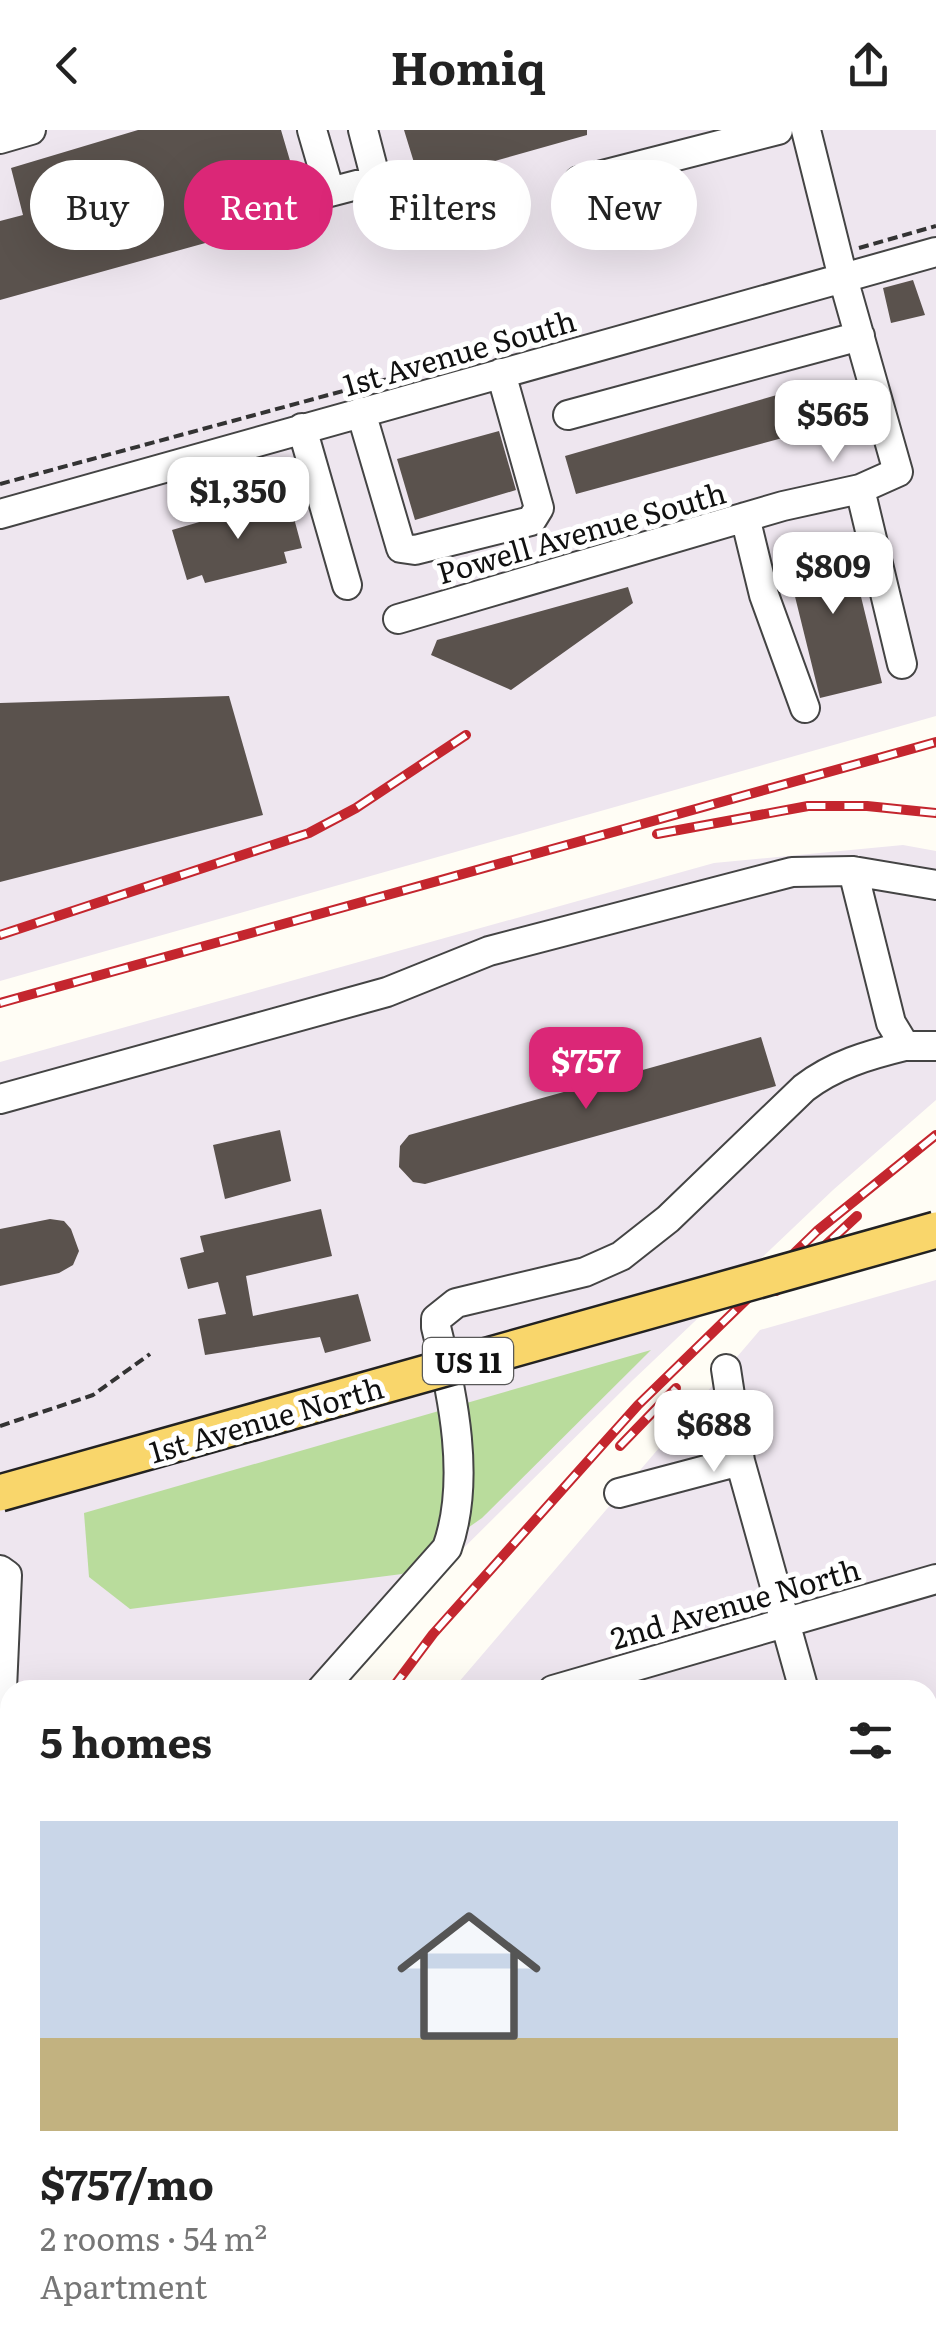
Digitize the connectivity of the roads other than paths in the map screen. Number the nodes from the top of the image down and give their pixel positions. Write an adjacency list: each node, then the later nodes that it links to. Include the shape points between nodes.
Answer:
1 (312, 130): 2 (street, via 330,192 376,180)
2 (362, 130)
3 (778, 130): 5 (street)
4 (806, 130): 7 (street)
5 (659, 160)
6 (936, 252): 7 (street, 1st Avenue South)
7 (841, 267): 8 (street); 9 (street, 1st Avenue South)
8 (860, 336): 11 (street); 13 (street, Powell Avenue South, via 898,472)
9 (501, 372): 10 (street, 1st Avenue South); 10 (street, via 538,508 531,521 402,548)
10 (361, 412): 12 (street, 1st Avenue South)
11 (568, 416)
12 (302, 428): 14 (street, 1st Avenue South); 16 (street)
13 (860, 489): 15 (street, Powell Avenue South); 18 (street)
14 (0, 514)
15 (745, 517): 17 (street, Powell Avenue South); 19 (street, via 764,595)
16 (347, 585)
17 (398, 619)
18 (902, 664)
19 (805, 708)
20 (852, 871): 21 (street); 22 (street, via 892,1023); 24 (street, via 792,872 489,951 387,992)
21 (936, 884)
22 (905, 1046): 23 (street); 34 (street, via 813,1081 622,1256 586,1272 444,1309 436,1327 453,1420 456,1523 447,1548)
23 (936, 1046)
24 (0, 1099)
25 (936, 1230): 28 (main road, 1st Avenue North / US 11, bridge)
26 (726, 1368): 27 (street)
27 (740, 1461): 29 (street); 32 (street)
28 (0, 1493)
29 (619, 1493)
30 (0, 1570): 33 (street, via 7,1575)
31 (936, 1578): 32 (street, 2nd Avenue North)
32 (784, 1620): 35 (street, 2nd Avenue North); 36 (street)
33 (2, 1680)
34 (331, 1680)
35 (586, 1680)
36 (801, 1680)

